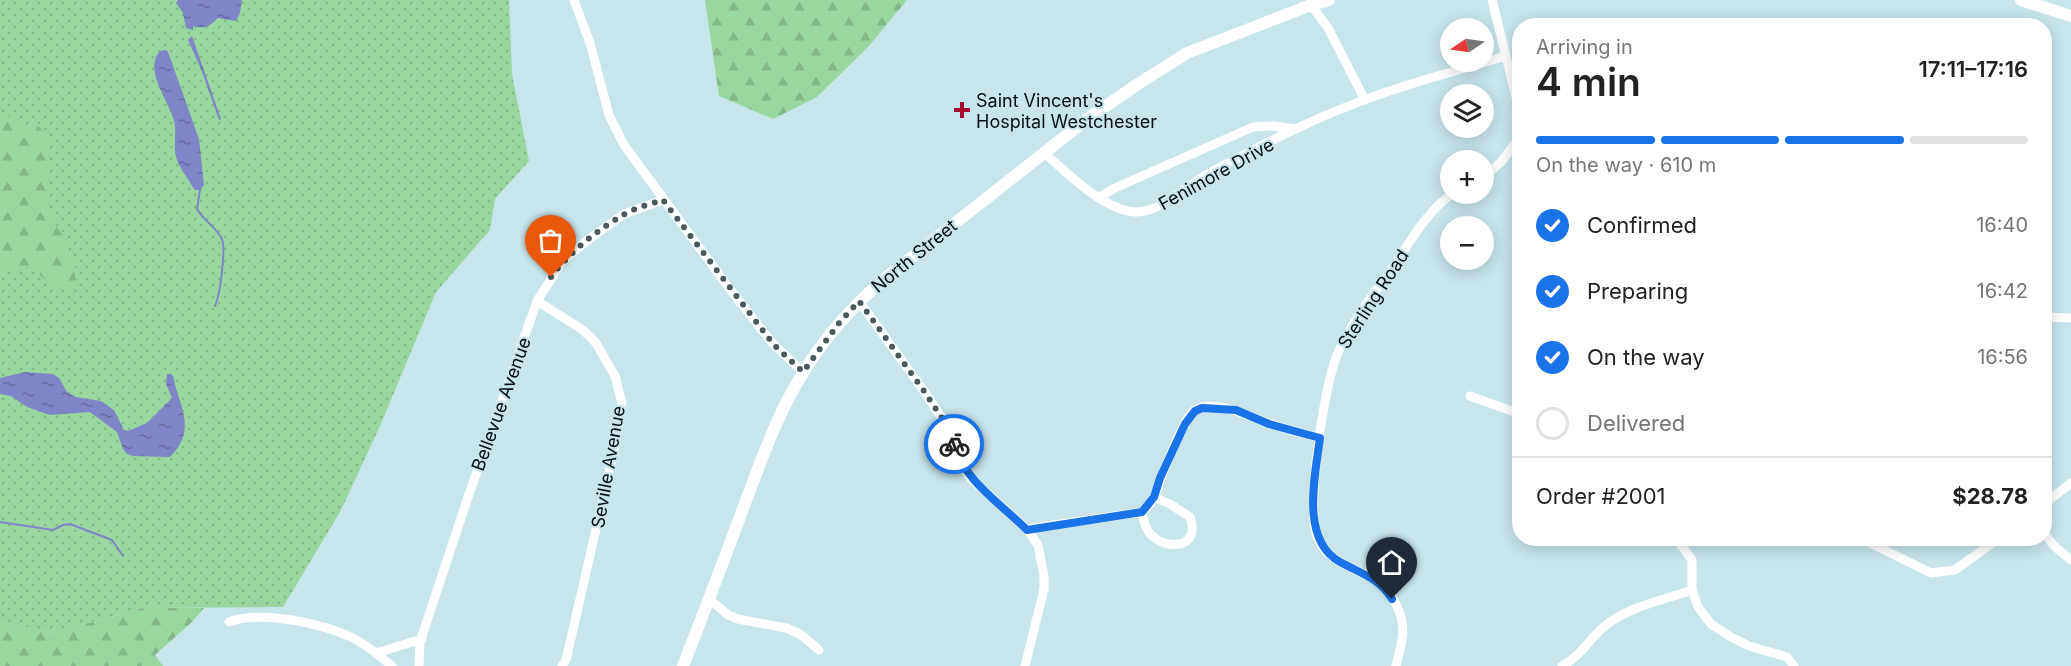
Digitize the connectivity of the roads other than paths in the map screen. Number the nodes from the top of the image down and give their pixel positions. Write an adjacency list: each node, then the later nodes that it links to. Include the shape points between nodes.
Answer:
1 (574, 0): 15 (street, via 611,121)
2 (1329, 0): 5 (main road, North Street)
3 (1492, 0): 7 (street)
4 (2021, 0): 6 (main road)
5 (1312, 2): 9 (street); 12 (main road, North Street, via 1187,53)
6 (2071, 16)
7 (1505, 56): 8 (street); 9 (street, Fenimore Drive)
8 (1512, 83)
9 (1365, 100): 10 (street, Fenimore Drive)
10 (1298, 129): 14 (street, Fenimore Drive, via 1253,127); 14 (street, Fenimore Drive, via 1227,163 1155,208 1133,212)
11 (1512, 148): 13 (street)
12 (1044, 153): 14 (street, Fenimore Drive); 18 (main road, North Street)
13 (1494, 169)
14 (1098, 198)
15 (663, 200): 17 (street, Bellevue Avenue, via 624,214 585,242 562,262); 21 (street, via 774,345)
16 (1440, 204): 24 (street, Sterling Road, via 1358,316 1341,348 1328,387)
17 (537, 301): 38 (street, Bellevue Avenue); 43 (street, Seville Avenue, via 583,330 596,343 615,376 622,402 584,587)
18 (859, 301): 21 (main road, North Street); 29 (street, via 949,429 961,465 971,479)
19 (2052, 317): 20 (street)
20 (2071, 318)
21 (803, 372): 36 (main road, North Street, via 764,453)
22 (1470, 396): 23 (street)
23 (1512, 411)
24 (1320, 438): 26 (street, via 1236,410 1202,408 1185,424); 46 (street, Sterling Road, via 1314,516 1317,537 1329,556 1377,580 1392,599 1402,621)
25 (2071, 483): 27 (street)
26 (1154, 497): 28 (street); 28 (street, via 1190,517 1192,530 1186,543 1163,543 1148,531)
27 (2052, 498)
28 (1142, 512): 29 (street)
29 (1027, 530): 45 (street, via 1038,544 1044,589)
30 (2052, 544): 34 (street)
31 (1682, 546): 35 (street, via 1692,560)
32 (1876, 546): 33 (street, via 1931,573 1955,570)
33 (1988, 546)
34 (2071, 560)
35 (1692, 590): 47 (street, via 1643,606 1607,624 1578,656); 48 (street, via 1698,607 1712,624 1749,646 1787,657)
36 (709, 599): 39 (street, via 728,615 786,628); 44 (main road, North Street)
37 (229, 622): 40 (street, via 247,617 283,619 337,632)
38 (422, 639): 40 (street); 42 (street, Bellevue Avenue)
39 (819, 650)
40 (376, 653): 41 (street)
41 (392, 666)
42 (419, 666)
43 (562, 666)
44 (683, 666)
45 (1026, 666)
46 (1396, 666)
47 (1562, 666)
48 (1794, 666)

